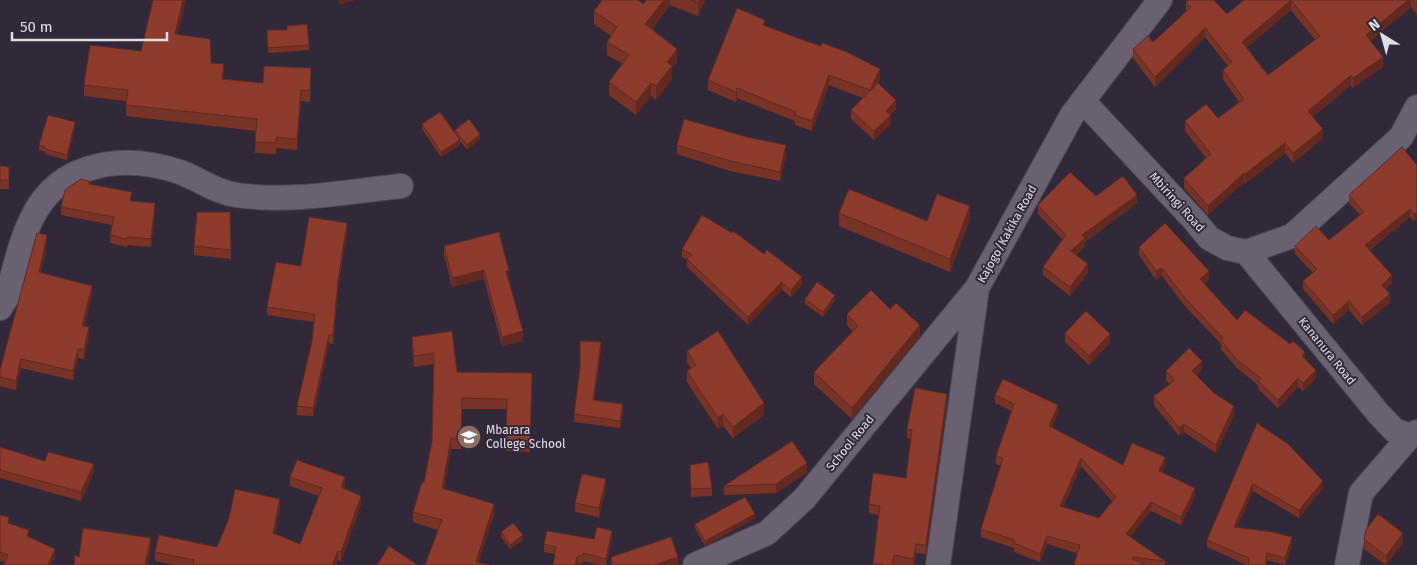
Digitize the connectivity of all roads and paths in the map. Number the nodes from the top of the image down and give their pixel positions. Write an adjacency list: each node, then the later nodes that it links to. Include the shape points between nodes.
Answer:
1 (1160, 0): 2 (street, Kajogo/Kakika Road)
2 (1083, 101): 5 (street, Mbiringi Road, via 1209,238 1227,248); 6 (street, Kajogo/Kakika Road, via 1072,115)
3 (1417, 107): 5 (street, via 1401,137 1292,236)
4 (401, 186): 7 (street, via 296,199 235,195 181,172 138,162 99,164 66,180 47,195 32,217)
5 (1246, 252): 8 (street, Kananura Road, via 1378,413 1394,430)
6 (978, 288): 9 (street, School Road, via 804,499 767,532); 11 (street, Kajogo/Kakika Road)
7 (0, 308)
8 (1414, 434): 12 (street, via 1362,493)
9 (717, 559): 10 (street, School Road)
10 (695, 565)
11 (938, 565)
12 (1347, 565)

